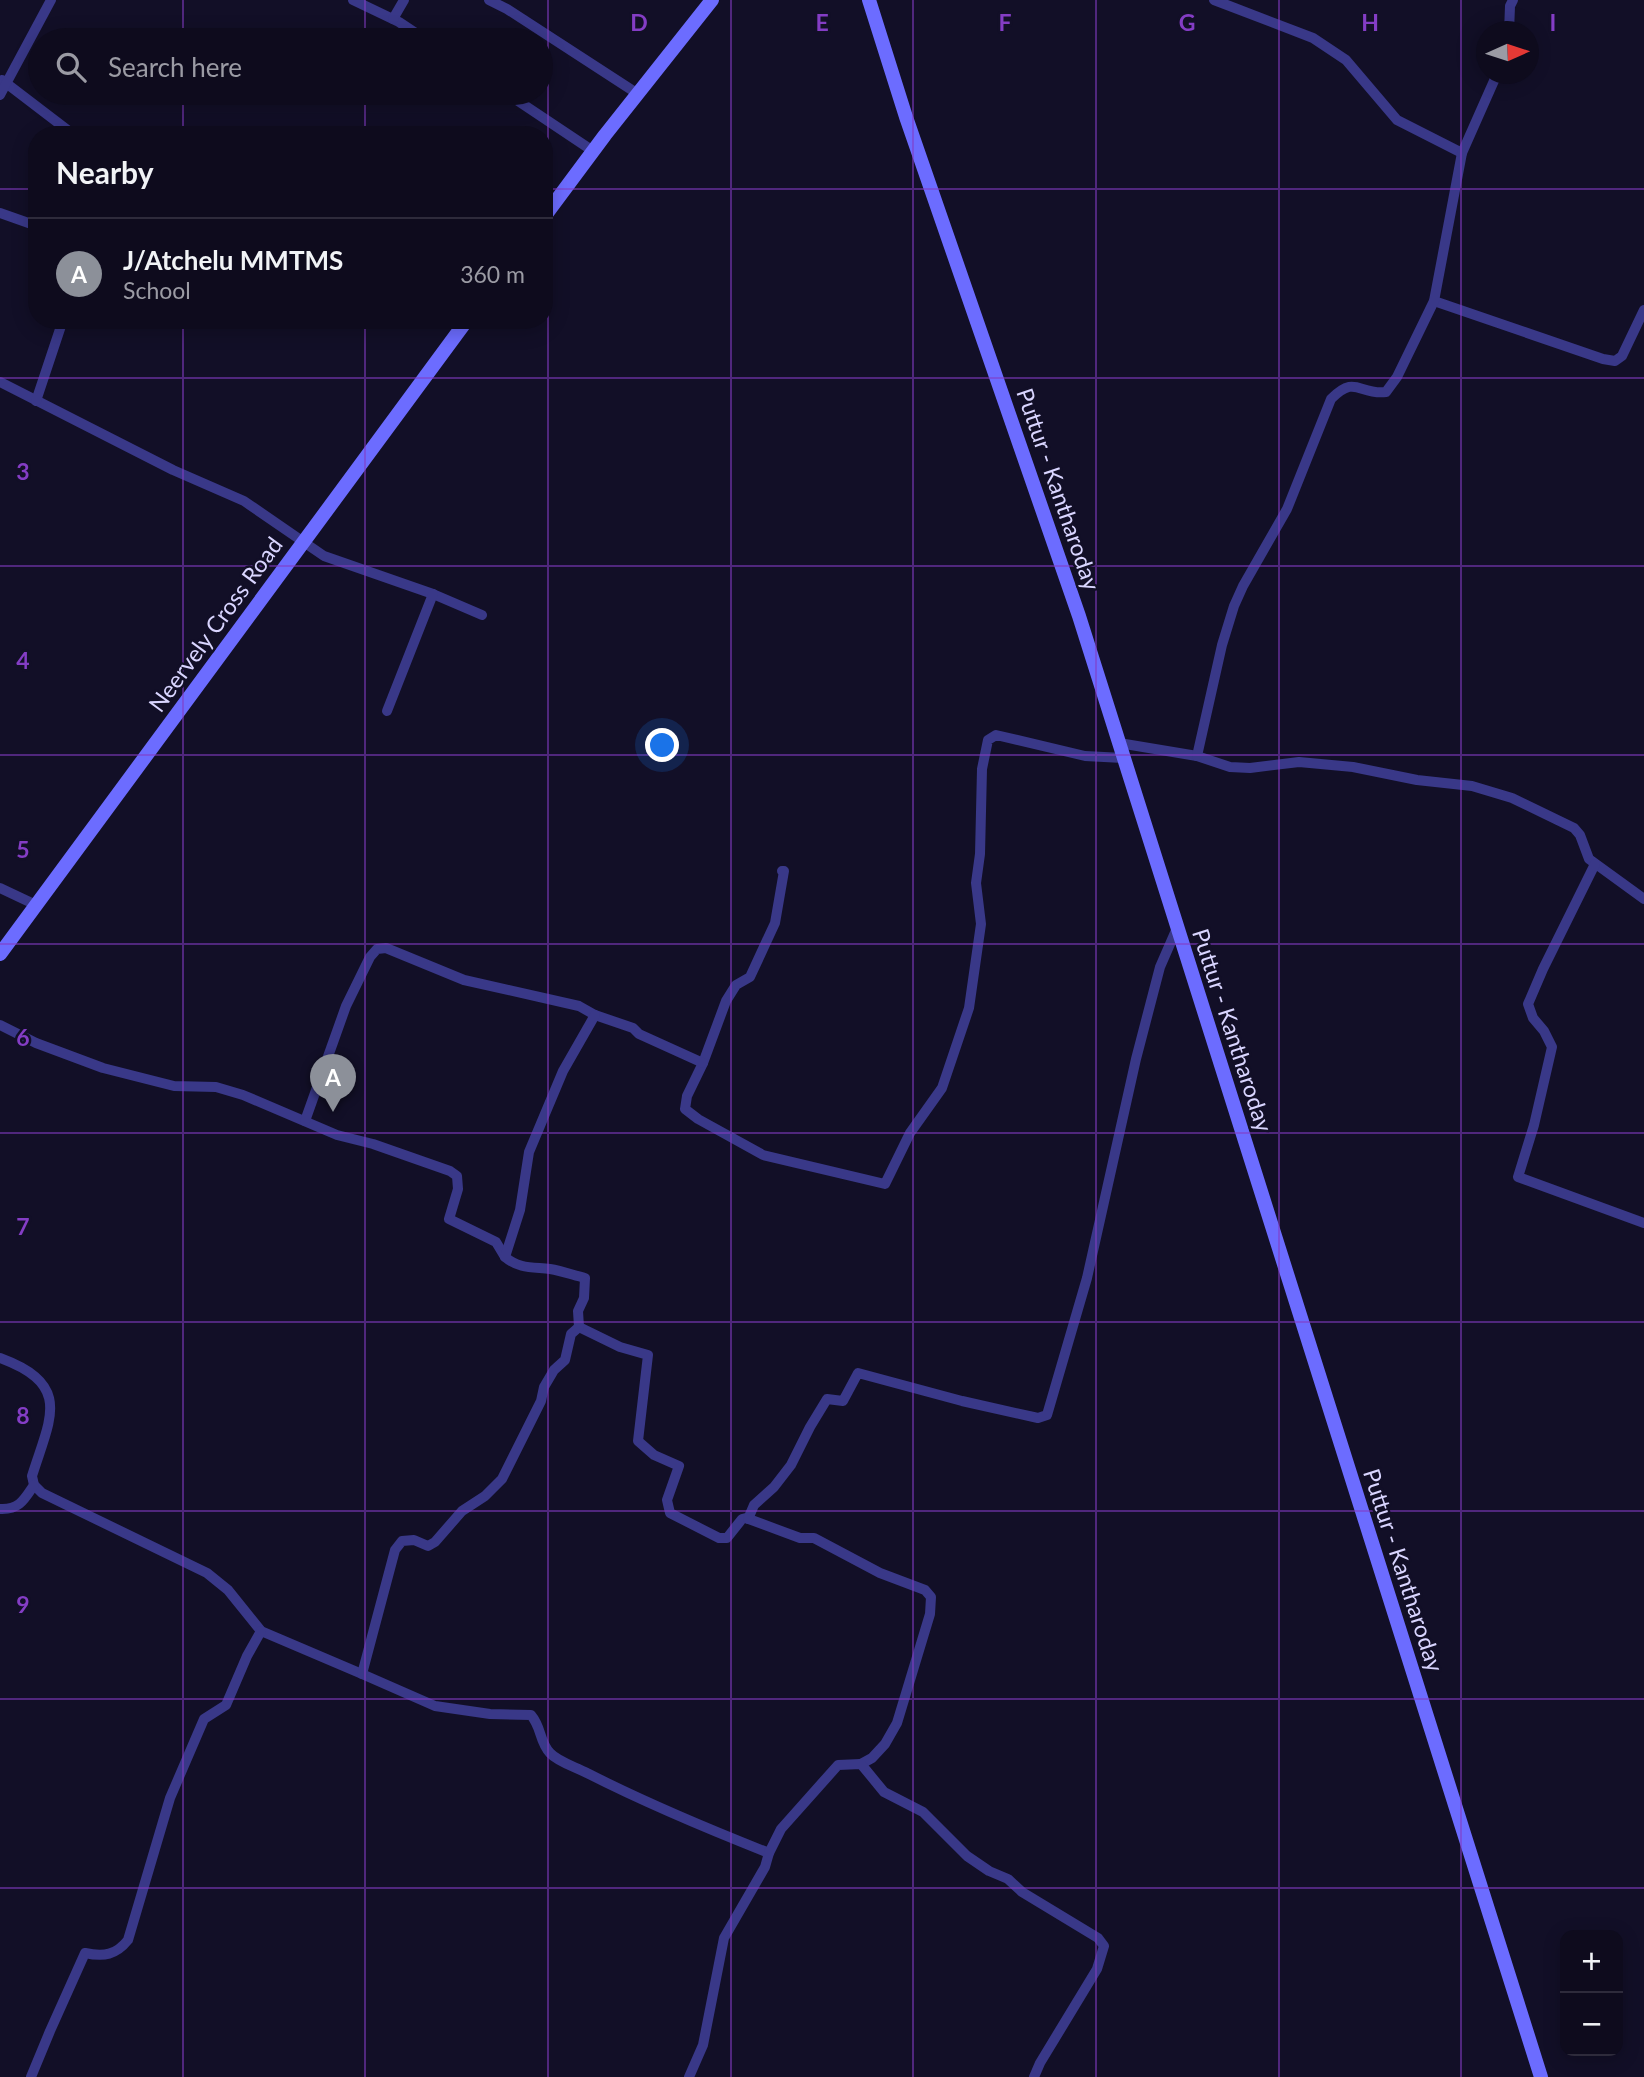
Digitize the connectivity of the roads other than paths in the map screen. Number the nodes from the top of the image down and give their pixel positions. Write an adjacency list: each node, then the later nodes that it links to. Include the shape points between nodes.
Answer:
1 (51, 0): 11 (street)
2 (353, 0): 9 (street)
3 (404, 0): 9 (street)
4 (489, 0): 13 (street)
5 (712, 0): 18 (main road)
6 (869, 0): 39 (main road, Puttur - Kantharoday)
7 (1214, 0): 25 (street, via 1313,38 1346,60 1397,120)
8 (1513, 0): 10 (street)
9 (393, 19): 12 (street)
10 (1509, 21)
11 (34, 28)
12 (407, 28)
13 (536, 28)
14 (28, 38): 16 (street)
15 (553, 39): 18 (street)
16 (3, 80): 19 (street); 20 (street)
17 (1493, 84): 25 (street)
18 (638, 94): 24 (main road)
19 (0, 95)
20 (28, 99)
21 (35, 105): 23 (street)
22 (524, 105): 24 (street)
23 (62, 126)
24 (593, 151): 26 (main road)
25 (1462, 153): 29 (street)
26 (553, 204)
27 (0, 213): 28 (street)
28 (28, 223)
29 (1434, 301): 30 (street, via 1615,361 1622,356); 40 (street, via 1386,393 1351,386 1343,387 1331,399 1287,509 1234,606)
30 (1644, 310)
31 (60, 329): 34 (street)
32 (460, 329): 35 (main road, Neervely Cross Road)
33 (0, 382): 34 (street)
34 (36, 401): 35 (street, via 244,502)
35 (303, 542): 36 (street, via 324,556); 45 (main road, Neervely Cross Road)
36 (433, 594): 37 (street); 38 (street)
37 (482, 615)
38 (387, 711)
39 (1121, 750): 40 (street); 46 (main road, Puttur - Kantharoday); 50 (street, via 1085,756 996,735 988,740 982,769 976,883 981,924 969,1008 942,1088 910,1133 885,1184 763,1155 698,1119 685,1109)
40 (1198, 756): 41 (street, via 1230,767 1299,762 1472,786 1512,798 1574,828)
41 (1595, 864): 44 (street); 52 (street, via 1528,1004 1552,1047 1518,1177)
42 (782, 871): 50 (street, via 775,923 750,977 736,985 726,1001)
43 (0, 888): 45 (street)
44 (1644, 899)
45 (36, 905): 47 (main road, Neervely Cross Road)
46 (1177, 928): 58 (street, via 1160,967 1087,1278 1047,1415 1038,1419 858,1373 843,1401 827,1399 791,1465 754,1505); 66 (main road, Puttur - Kantharoday)
47 (0, 954)
48 (595, 1015): 50 (street); 51 (street, via 579,1006 464,980 386,948 377,949 346,1006); 53 (street, via 563,1071 529,1152 520,1210)
49 (0, 1025): 51 (street, via 103,1068 174,1086 216,1087)
50 (704, 1063)
51 (305, 1121): 53 (street, via 450,1171 457,1176 458,1189 449,1219 496,1242)
52 (1644, 1223)
53 (505, 1257): 54 (street, via 530,1268 584,1278)
54 (579, 1326): 58 (street, via 648,1355 638,1441 654,1455 679,1466 667,1500 670,1513 719,1538 727,1538 741,1519); 60 (street, via 571,1334 565,1360 544,1387 502,1479 462,1511 435,1542 428,1546 402,1541 395,1550)
55 (0, 1358): 56 (street, via 37,1378 50,1395 51,1414 32,1476)
56 (34, 1485): 57 (street, via 21,1505); 59 (street, via 42,1493 207,1573)
57 (0, 1509)
58 (748, 1518): 61 (street, via 800,1538 814,1538 880,1573 925,1590 931,1597 897,1723 885,1744)
59 (261, 1631): 60 (street); 63 (street, via 226,1705 204,1719 170,1798 128,1940 111,1954 85,1953)
60 (362, 1674): 62 (street, via 435,1706 531,1715 551,1754 657,1806)
61 (860, 1764): 62 (street, via 838,1765 781,1829); 65 (street, via 884,1792 923,1812 967,1856 1104,1946 1097,1969)
62 (769, 1853): 64 (street, via 724,1938 703,2045)
63 (31, 2077)
64 (689, 2077)
65 (1034, 2077)
66 (1541, 2077)

